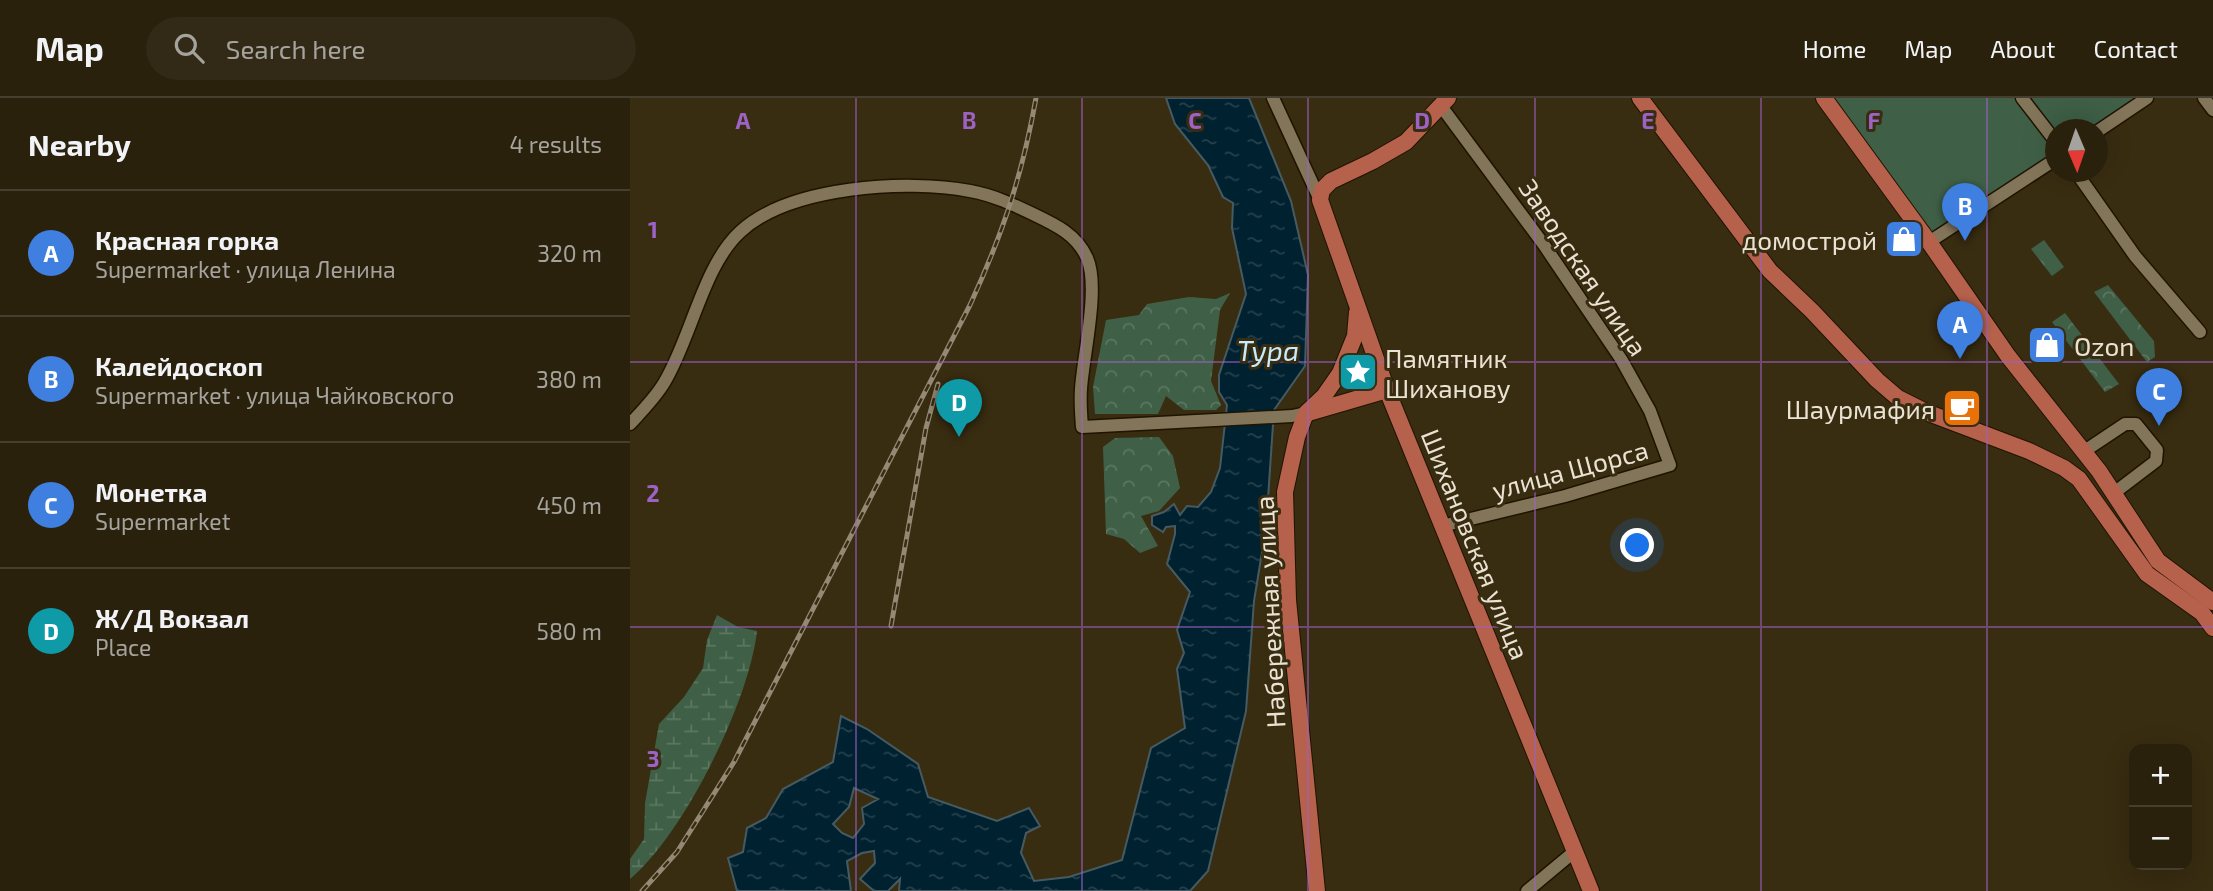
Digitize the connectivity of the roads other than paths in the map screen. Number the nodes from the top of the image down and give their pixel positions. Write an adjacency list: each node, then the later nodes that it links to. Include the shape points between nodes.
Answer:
1 (1273, 98): 13 (street, Шихановская улица)
2 (1640, 98): 22 (main road, via 1770,271 1877,380 1898,398 1926,412)
3 (1824, 98): 14 (main road)
4 (2022, 98): 10 (street)
5 (2147, 98): 9 (street)
6 (2204, 98): 8 (street)
7 (1445, 102): 13 (main road, via 1397,148 1331,181); 23 (street, Заводская улица, via 1621,359 1650,411)
8 (2213, 110)
9 (2108, 124)
10 (2045, 128)
11 (2045, 166): 14 (street)
12 (2083, 182): 16 (street, via 2135,256)
13 (1320, 200): 15 (main road, Шихановская улица)
14 (1929, 242): 20 (main road)
15 (1357, 306): 17 (main road, Шихановская улица); 18 (main road, Набережная улица, via 1355,336 1340,373 1324,396)
16 (2200, 332)
17 (1387, 390): 18 (main road); 27 (main road, Шихановская улица)
18 (1299, 415): 19 (street, via 1082,427 1091,292 1090,265 1077,242 1061,228 1012,204 972,191 871,188 808,198 776,209 740,232 704,293 664,384); 34 (main road, Набережная улица, via 1284,520)
19 (630, 424)
20 (2068, 433): 21 (main road); 22 (main road, via 2070,445 2062,457)
21 (2083, 452): 24 (main road); 25 (main road); 25 (street, via 2131,422 2157,450 2156,461)
22 (2041, 457): 24 (main road)
23 (1670, 465): 27 (street, улица Щорса)
24 (2064, 468): 26 (main road, via 2079,479)
25 (2114, 493): 26 (main road); 28 (main road)
26 (2098, 505): 29 (main road)
27 (1442, 526): 33 (main road, Шихановская улица)
28 (2160, 562): 29 (main road, via 2151,566); 30 (main road)
29 (2147, 575): 31 (main road)
30 (2211, 600): 31 (main road)
31 (2196, 609): 32 (main road)
32 (2213, 626)
33 (1575, 851): 35 (street); 36 (main road, Шихановская улица)
34 (1317, 891)
35 (1527, 891)
36 (1591, 891)

